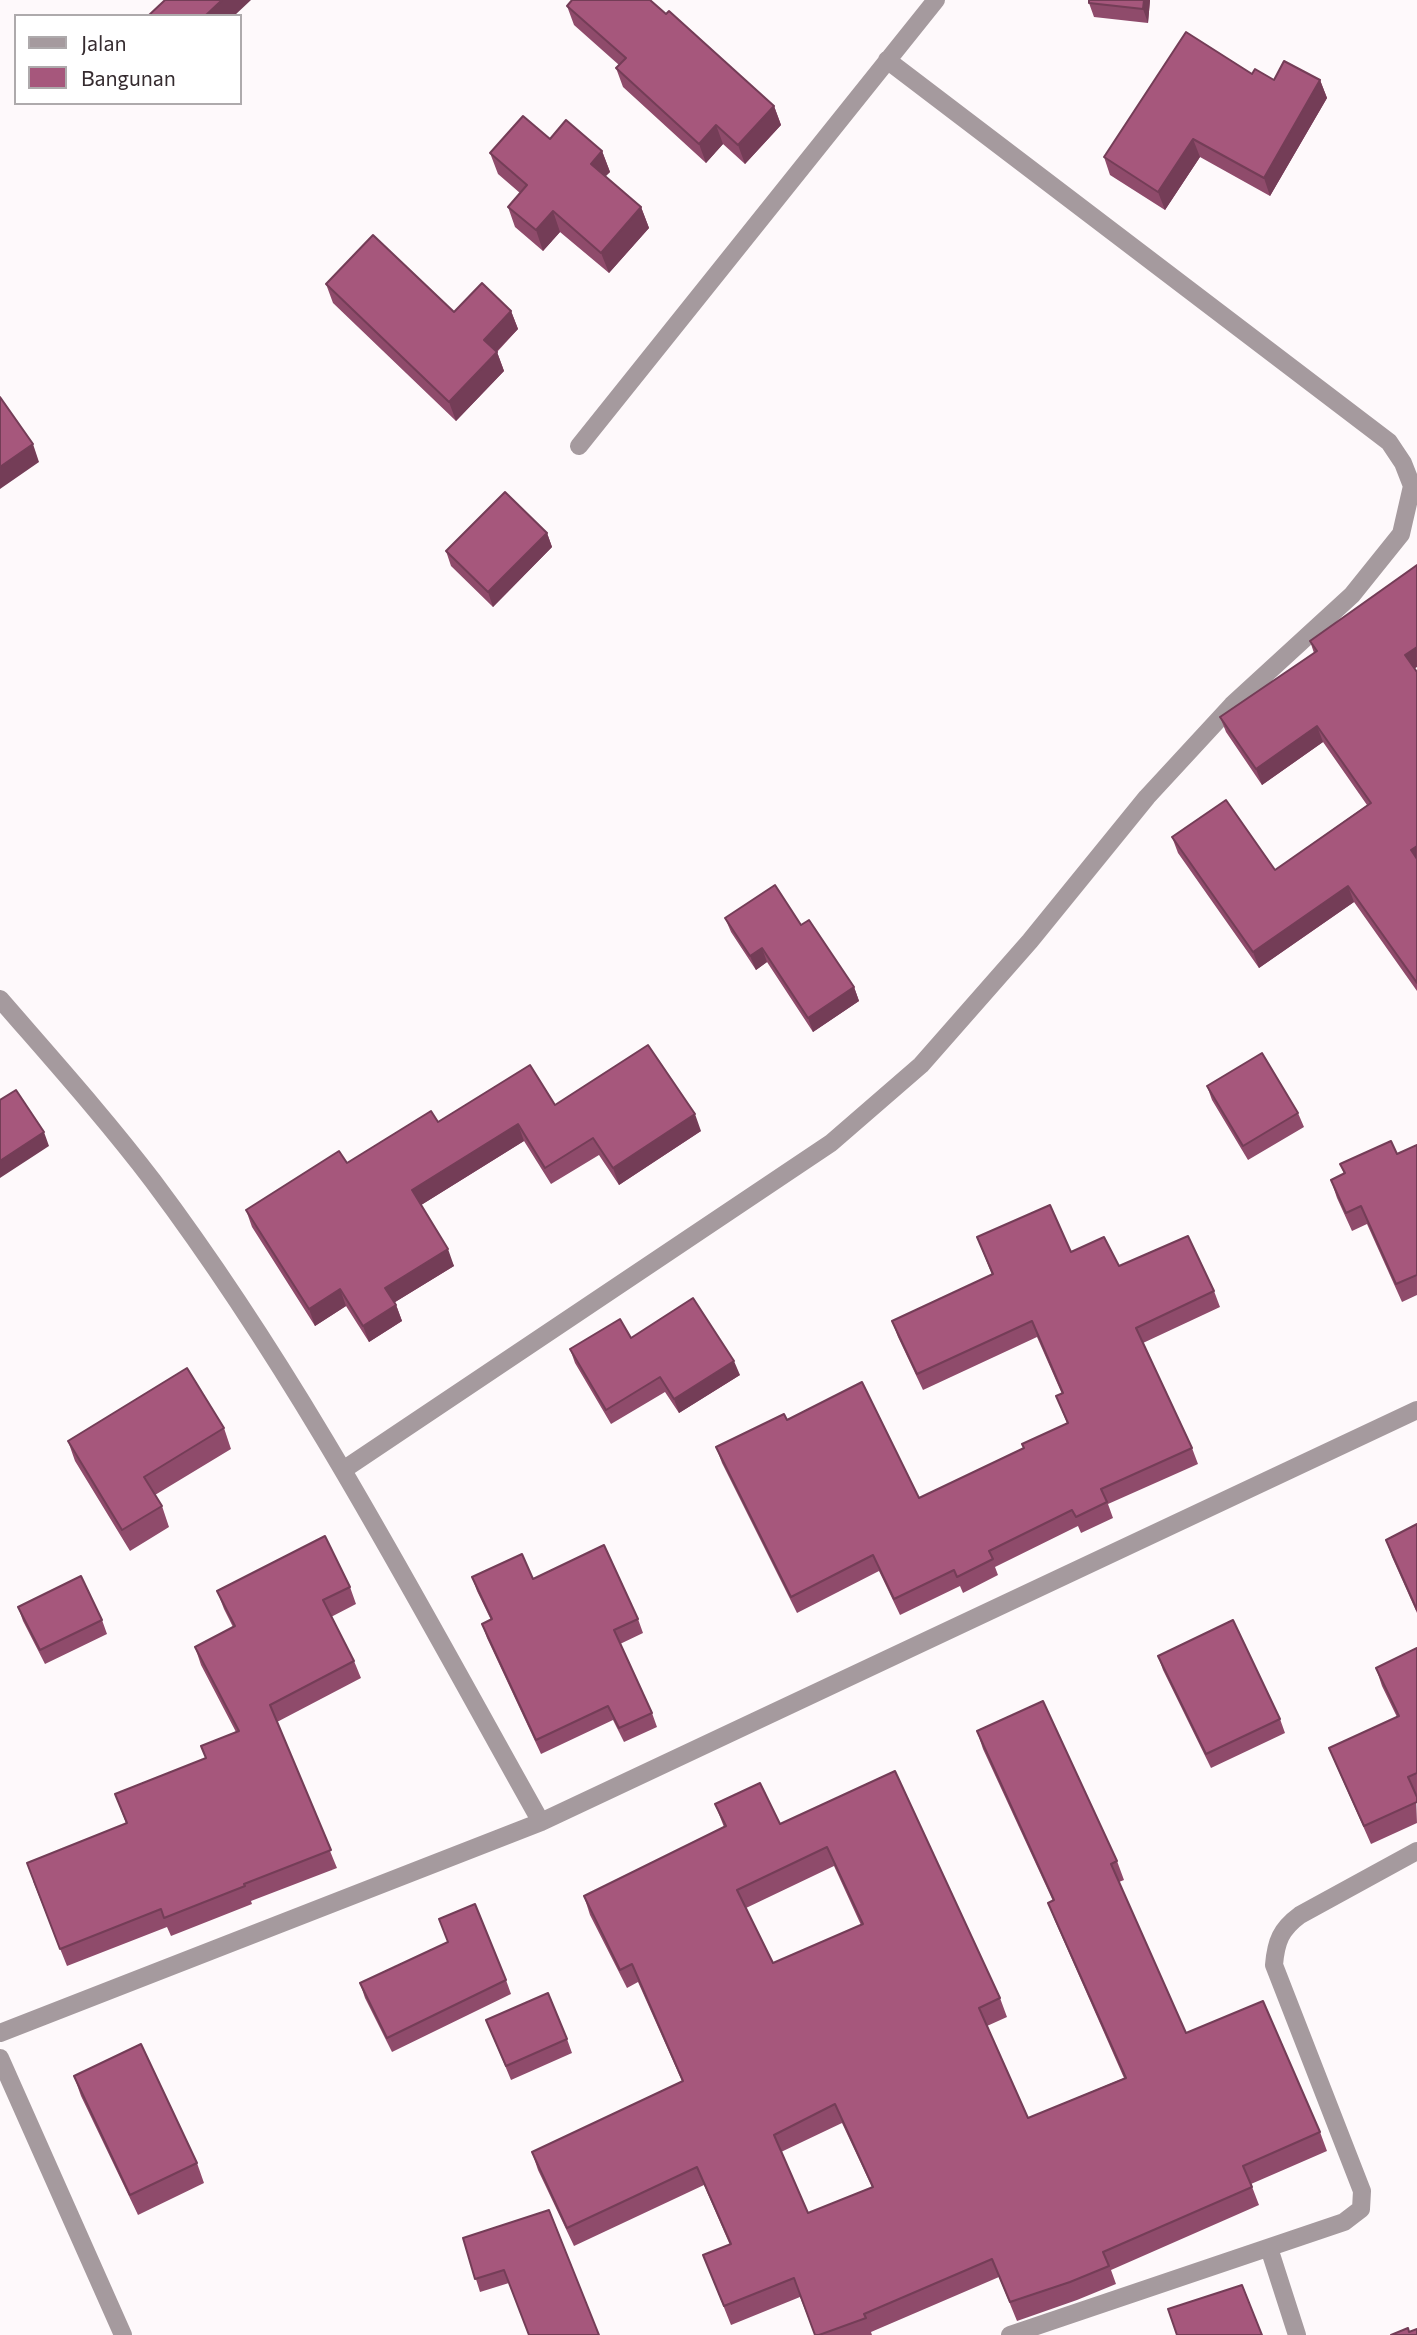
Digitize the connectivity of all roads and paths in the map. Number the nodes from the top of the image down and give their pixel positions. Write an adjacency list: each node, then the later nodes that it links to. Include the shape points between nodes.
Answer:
1 (936, 0): 2 (street)
2 (887, 60): 3 (street); 6 (street, via 1389,442 1412,486 1401,534 1352,595 1232,705 1146,797 985,993 881,1103 820,1151)
3 (579, 446)
4 (0, 999): 6 (street, via 153,1181 249,1319)
5 (1417, 1410): 7 (street)
6 (343, 1470): 7 (street)
7 (541, 1822): 9 (street)
8 (1417, 1851): 11 (street, via 1300,1914 1284,1927 1275,1946 1274,1965 1362,2190 1361,2209 1344,2222)
9 (0, 2033)
10 (0, 2058): 12 (street)
11 (1269, 2248): 13 (street); 14 (street)
12 (123, 2335)
13 (1010, 2335)
14 (1297, 2335)

